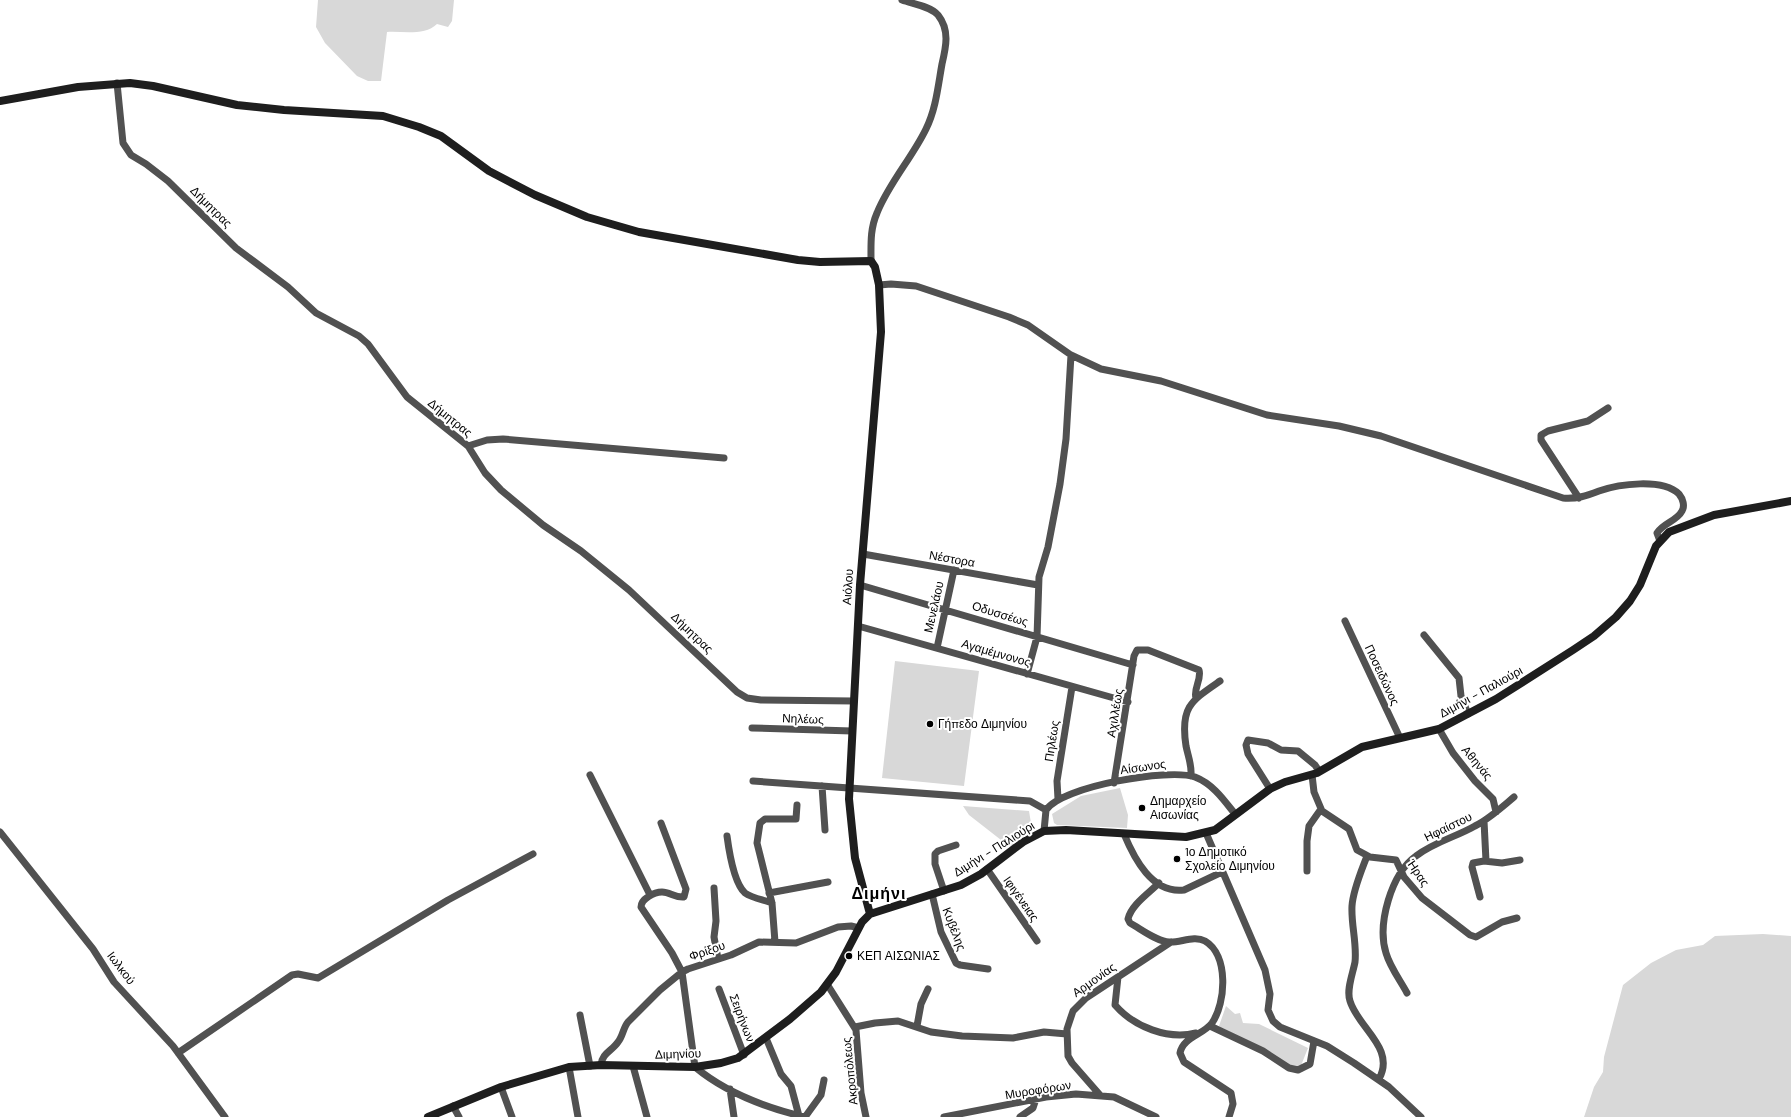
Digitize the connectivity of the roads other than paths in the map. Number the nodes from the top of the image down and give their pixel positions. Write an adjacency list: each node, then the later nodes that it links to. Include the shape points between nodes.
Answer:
1 (902, 0): 4 (street, via 937,15 945,28 947,41 934,111 873,223)
2 (117, 83): 3 (main road); 4 (main road, via 141,84 215,101 259,107 383,116 441,136 489,171 573,212 610,225 798,260); 8 (street, Δήμητρας, via 123,143 126,150 160,174 236,248 279,279 316,313 359,336 368,344 407,397)
3 (0, 100)
4 (871, 261): 5 (main road, Αιόλου)
5 (879, 285): 6 (street, via 916,286 1003,314 1028,325); 13 (main road, Αιόλου, via 881,332)
6 (1071, 355): 10 (street, via 1101,369 1161,381 1248,410 1381,436 1547,493 1563,498); 16 (street, via 1066,438 1060,484)
7 (1608, 408): 10 (street, via 1588,422 1541,435 1541,440)
8 (468, 446): 9 (street, via 503,439); 28 (street, Δήμητρας, via 485,473 501,490 629,590 741,695 761,700)
9 (724, 458)
10 (1579, 498): 12 (street, via 1628,485 1652,484 1671,489 1681,497 1684,503 1683,510 1660,528 1657,533)
11 (1791, 501): 12 (main road, Διμήνι - Παλιούρι, via 1714,515 1669,532)
12 (1660, 541): 30 (main road, Διμήνι - Παλιούρι, via 1636,592 1616,617 1567,654)
13 (863, 554): 14 (street, Νέστορα); 15 (main road, Αιόλου)
14 (954, 570): 16 (street, Νέστορα); 17 (street, Μενελάου)
15 (860, 585): 17 (street, Οδυσσέως); 19 (main road, Αιόλου)
16 (1038, 585): 21 (street)
17 (945, 609): 21 (street, Οδυσσέως); 22 (street, Μενελάου)
18 (1345, 621): 34 (street, Ποσειδώνος)
19 (858, 626): 22 (street, Αγαμέμνονος); 28 (main road, Αιόλου)
20 (1424, 635): 30 (street, via 1459,678 1461,696)
21 (1037, 636): 23 (street, Οδυσσέως); 24 (street)
22 (936, 648): 24 (street, Αγαμέμνονος)
23 (1133, 665): 27 (street, Αχιλλέως, via 1135,653 1139,649 1148,650 1199,670); 29 (street, Αχιλλέως)
24 (1027, 674): 26 (street, Αγαμέμνονος)
25 (1220, 681): 27 (street)
26 (1072, 687): 29 (street, Αγαμέμνονος); 44 (street, Πηλέως, via 1057,781)
27 (1196, 698): 37 (street, via 1185,720)
28 (854, 701): 33 (main road, Αιόλου)
29 (1128, 702): 39 (street, Αχιλλέως)
30 (1468, 714): 32 (main road, Διμήνι - Παλιούρι)
31 (752, 728): 33 (street, Νηλέως)
32 (1439, 729): 34 (main road, Διμήνι - Παλιούρι); 48 (street, Αθηνάς, via 1473,778 1493,799)
33 (852, 731): 41 (main road, Αιόλου)
34 (1400, 738): 35 (main road, Διμήνι - Παλιούρι, via 1362,747)
35 (1316, 773): 42 (main road, Διμήνι - Παλιούρι); 42 (street, via 1315,765 1298,751 1281,750 1268,743 1248,740 1248,754); 46 (street, via 1314,792)
36 (590, 775): 73 (street)
37 (1191, 776): 39 (street, Αίσωνος, via 1166,774); 49 (street, Αίσωνος, via 1213,788)
38 (753, 781): 40 (street)
39 (1114, 783): 44 (street, Αίσωνος, via 1076,791)
40 (822, 786): 41 (street); 52 (street)
41 (849, 788): 47 (street, via 1030,801); 76 (main road, Αιόλου, via 855,858)
42 (1270, 789): 49 (main road, Διμήνι - Παλιούρι)
43 (1514, 797): 48 (street, Ηφαίστου)
44 (1058, 799): 47 (street, Αίσωνος)
45 (797, 805): 71 (street, via 796,819 765,819 760,823 757,843)
46 (1321, 809): 60 (street, via 1350,829 1355,847); 64 (street, via 1309,826)
47 (1046, 810): 53 (street)
48 (1496, 812): 50 (street, Ηφαίστου)
49 (1235, 814): 55 (main road, Διμήνι - Παλιούρι, via 1215,830)
50 (1484, 821): 61 (street); 65 (street, Ηφαίστου, via 1417,855)
51 (661, 824): 73 (street, via 686,893 684,897 679,898 664,892)
52 (825, 830)
53 (1044, 831): 56 (main road, Διμήνι - Παλιούρι); 63 (main road, Διμήνι - Παλιούρι, via 1023,842)
54 (0, 832): 98 (street, Ιωλκού, via 93,949 114,982 137,1004)
55 (1206, 833): 56 (main road, Διμήνι - Παλιούρι, via 1181,837); 66 (street)
56 (1124, 834): 68 (street, via 1142,870)
57 (727, 836): 75 (street, via 731,863 743,890)
58 (956, 845): 70 (street, via 935,854 935,864)
59 (533, 854): 98 (street, via 448,900 318,978 292,975)
60 (1367, 856): 65 (street, Ήρας, via 1396,860); 105 (street, via 1352,906 1355,960 1349,999 1383,1057 1384,1066)
61 (1486, 860): 62 (street, via 1502,863); 74 (street, via 1474,863 1472,867)
62 (1520, 860)
63 (987, 869): 70 (main road, Διμήνι - Παλιούρι, via 972,879); 79 (street, Ιφιγένειας)
64 (1306, 870)
65 (1401, 871): 77 (street, Ήρας, via 1427,902 1474,937 1502,922); 89 (street, Ηφαίστου, via 1384,920 1386,952)
66 (1222, 872): 68 (street, via 1184,890 1173,890); 97 (street, via 1267,978 1270,994 1268,1010 1272,1019 1280,1027)
67 (828, 882): 71 (street)
68 (1159, 883): 81 (street, via 1138,903 1128,919 1130,923)
69 (714, 888): 82 (street, via 714,937)
70 (944, 891): 72 (main road, Διμήνι - Παλιούρι)
71 (769, 892): 75 (street)
72 (932, 894): 76 (main road, Διμήνι - Παλιούρι); 83 (street, Κυβέλης, via 941,932 956,963)
73 (650, 895): 84 (street, via 642,903 642,910)
74 (1480, 897)
75 (772, 903): 80 (street)
76 (870, 914): 78 (main road, Διμηνίου)
77 (1517, 918)
78 (859, 928): 80 (street, Φρίξου, via 838,927 800,942); 86 (main road, Διμηνίου)
79 (1038, 941)
80 (775, 942): 82 (street, Φρίξου, via 759,942)
81 (1170, 942): 85 (street, Αρμονίας); 92 (street, via 1197,939 1205,941 1217,956 1224,993 1220,1008)
82 (718, 959): 84 (street, Φρίξου)
83 (988, 969)
84 (682, 972): 100 (street, Φρίξου, via 628,1022 618,1042 603,1057); 104 (street)
85 (1118, 977): 94 (street, via 1115,1005 1135,1020 1153,1030 1173,1036); 95 (street, Αρμονίας, via 1077,1005 1069,1021)
86 (827, 984): 93 (street, Ακροπόλεως); 96 (main road, Διμηνίου, via 813,1000)
87 (719, 989): 99 (street, Σειρήνων)
88 (928, 990): 91 (street, via 921,1004)
89 (1407, 993)
90 (580, 1015): 101 (street)
91 (916, 1026): 93 (street, via 887,1021); 95 (street, via 941,1034 999,1038 1020,1038 1044,1032)
92 (1210, 1026): 94 (street); 97 (street, via 1263,1051 1286,1067 1295,1070 1310,1064)
93 (855, 1027): 120 (street, Ακροπόλεως)
94 (1204, 1031): 124 (street, via 1183,1044 1180,1056 1184,1062 1231,1093 1233,1104)
95 (1067, 1034): 109 (street, Αρμονίας, via 1069,1059)
96 (766, 1038): 99 (main road, Διμηνίου); 112 (street, via 781,1074 791,1086)
97 (1314, 1041): 105 (street, via 1327,1046)
98 (178, 1053): 113 (street, Ιωλκού)
99 (744, 1055): 104 (main road, Διμηνίου, via 721,1063)
100 (601, 1065): 101 (main road, Διμηνίου); 102 (main road, Διμηνίου)
101 (590, 1066): 103 (main road, Διμηνίου)
102 (633, 1066): 104 (main road, Διμηνίου); 118 (street)
103 (569, 1067): 107 (main road, Διμηνίου); 117 (street)
104 (695, 1067): 108 (street)
105 (1379, 1079): 125 (street)
106 (824, 1080): 112 (street, via 821,1095)
107 (501, 1087): 111 (main road, Διμηνίου); 116 (street)
108 (730, 1088): 112 (street, via 757,1101); 119 (street)
109 (1100, 1095): 110 (street, Μυροφόρων, via 1066,1095); 123 (street, Μυροφόρων, via 1120,1099)
110 (1036, 1100): 121 (street, Μυροφόρων); 122 (street, via 1034,1108)
111 (453, 1106): 114 (main road, Διμηνίου); 115 (street)
112 (803, 1116)
113 (225, 1117)
114 (428, 1117)
115 (459, 1117)
116 (512, 1117)
117 (578, 1117)
118 (647, 1117)
119 (734, 1117)
120 (866, 1117)
121 (944, 1117)
122 (1020, 1117)
123 (1156, 1117)
124 (1229, 1117)
125 (1421, 1117)

